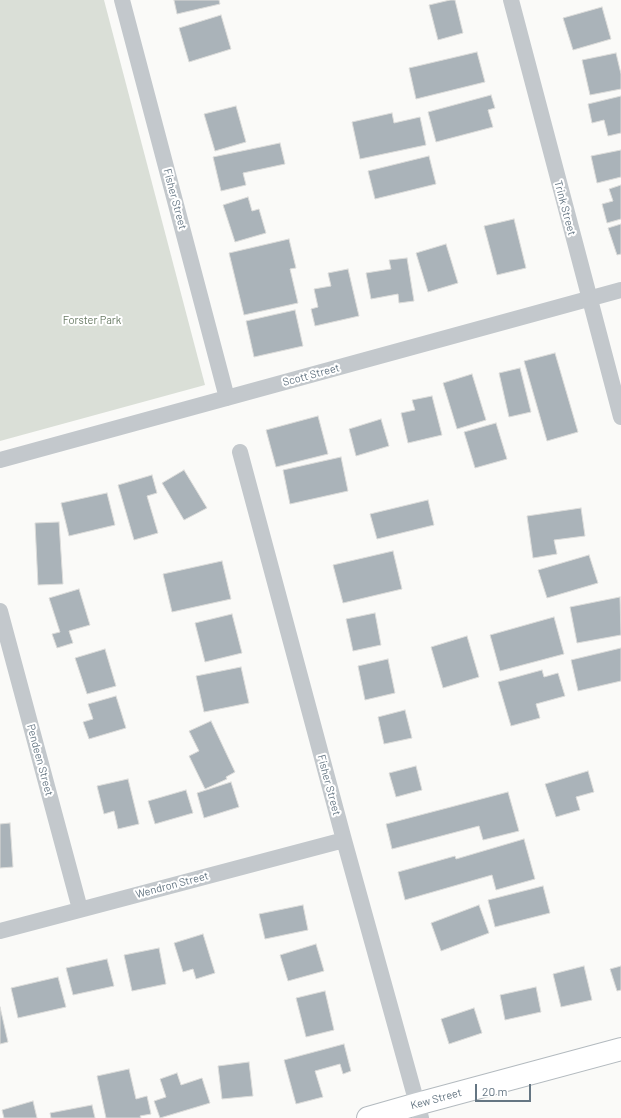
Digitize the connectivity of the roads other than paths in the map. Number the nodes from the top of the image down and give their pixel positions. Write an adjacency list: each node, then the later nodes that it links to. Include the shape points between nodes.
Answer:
1 (122, 0): 5 (street, Fisher Street)
2 (511, 0): 4 (street, Trink Street)
3 (621, 290): 4 (street, Scott Street)
4 (589, 299): 5 (street, Scott Street); 6 (street, Trink Street)
5 (227, 398): 8 (street, Scott Street)
6 (621, 417)
7 (240, 452): 10 (street, Fisher Street)
8 (0, 460)
9 (0, 611): 11 (street, Pendeen Street)
10 (344, 840): 11 (street, Wendron Street); 14 (street, Fisher Street)
11 (80, 909): 12 (street, Wendron Street)
12 (0, 931)
13 (621, 1049): 14 (street, Kew Street)
14 (419, 1111): 15 (street, Kew Street)
15 (368, 1118)

